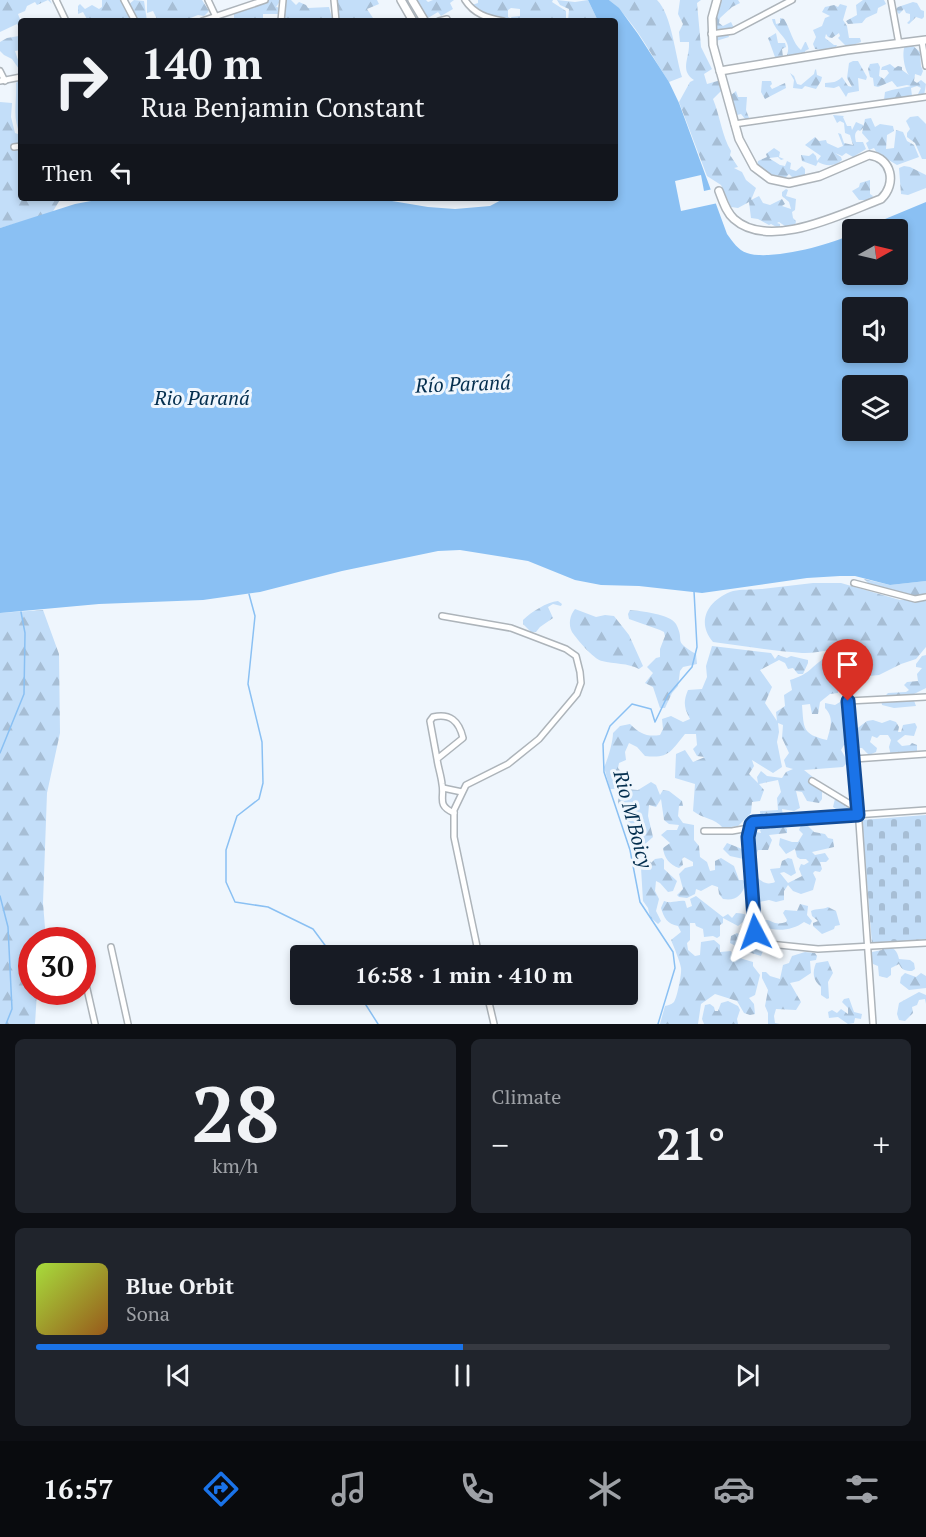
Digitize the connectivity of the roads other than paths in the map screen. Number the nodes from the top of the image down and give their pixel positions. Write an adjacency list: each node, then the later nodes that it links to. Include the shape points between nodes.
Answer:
1 (56, 0): 14 (street)
2 (124, 0): 15 (street)
3 (208, 0): 13 (street)
4 (265, 0): 13 (street)
5 (283, 0): 16 (street)
6 (334, 0): 17 (street)
7 (401, 0): 18 (street)
8 (412, 0): 19 (street)
9 (465, 0): 20 (street, via 471,9)
10 (717, 0): 21 (street)
11 (792, 0): 21 (street, via 733,31)
12 (891, 0): 23 (street)
13 (216, 17)
14 (65, 18)
15 (133, 18)
16 (281, 18)
17 (336, 18)
18 (412, 18)
19 (423, 18)
20 (491, 18)
21 (711, 34): 26 (street)
22 (924, 41): 23 (street); 24 (street)
23 (899, 44): 26 (street)
24 (926, 66)
25 (0, 71): 28 (street)
26 (720, 71): 30 (street)
27 (18, 78): 28 (street)
28 (2, 81)
29 (926, 98): 30 (street)
30 (734, 124): 33 (street, via 749,160 770,179 789,183 809,179 869,155 884,161 891,185 881,199 777,233 750,230 734,219)
31 (18, 146): 32 (street)
32 (14, 147)
33 (719, 191)
34 (854, 583): 35 (street, via 915,598)
35 (926, 597)
36 (442, 616): 43 (street, via 511,628 566,648 576,656 580,672 577,694 539,739 508,764 466,785)
37 (926, 697): 40 (street, via 848,701)
38 (926, 754): 40 (street)
39 (437, 759): 39 (street, via 430,721 437,716 450,717 463,738); 42 (street)
40 (854, 759): 45 (street)
41 (812, 781): 45 (street)
42 (443, 788): 43 (street); 46 (street, via 443,806)
43 (462, 792): 46 (street)
44 (926, 810): 45 (street)
45 (858, 812): 47 (street, via 753,822); 52 (street)
46 (454, 813): 50 (street, via 454,837)
47 (749, 828): 48 (street); 52 (street, via 755,932 759,943 818,949)
48 (704, 831)
49 (926, 943): 52 (street)
50 (477, 945)
51 (111, 947): 56 (street)
52 (867, 947): 58 (street)
53 (91, 1005): 55 (street)
54 (490, 1005): 57 (street)
55 (95, 1024)
56 (128, 1024)
57 (494, 1024)
58 (873, 1024)

